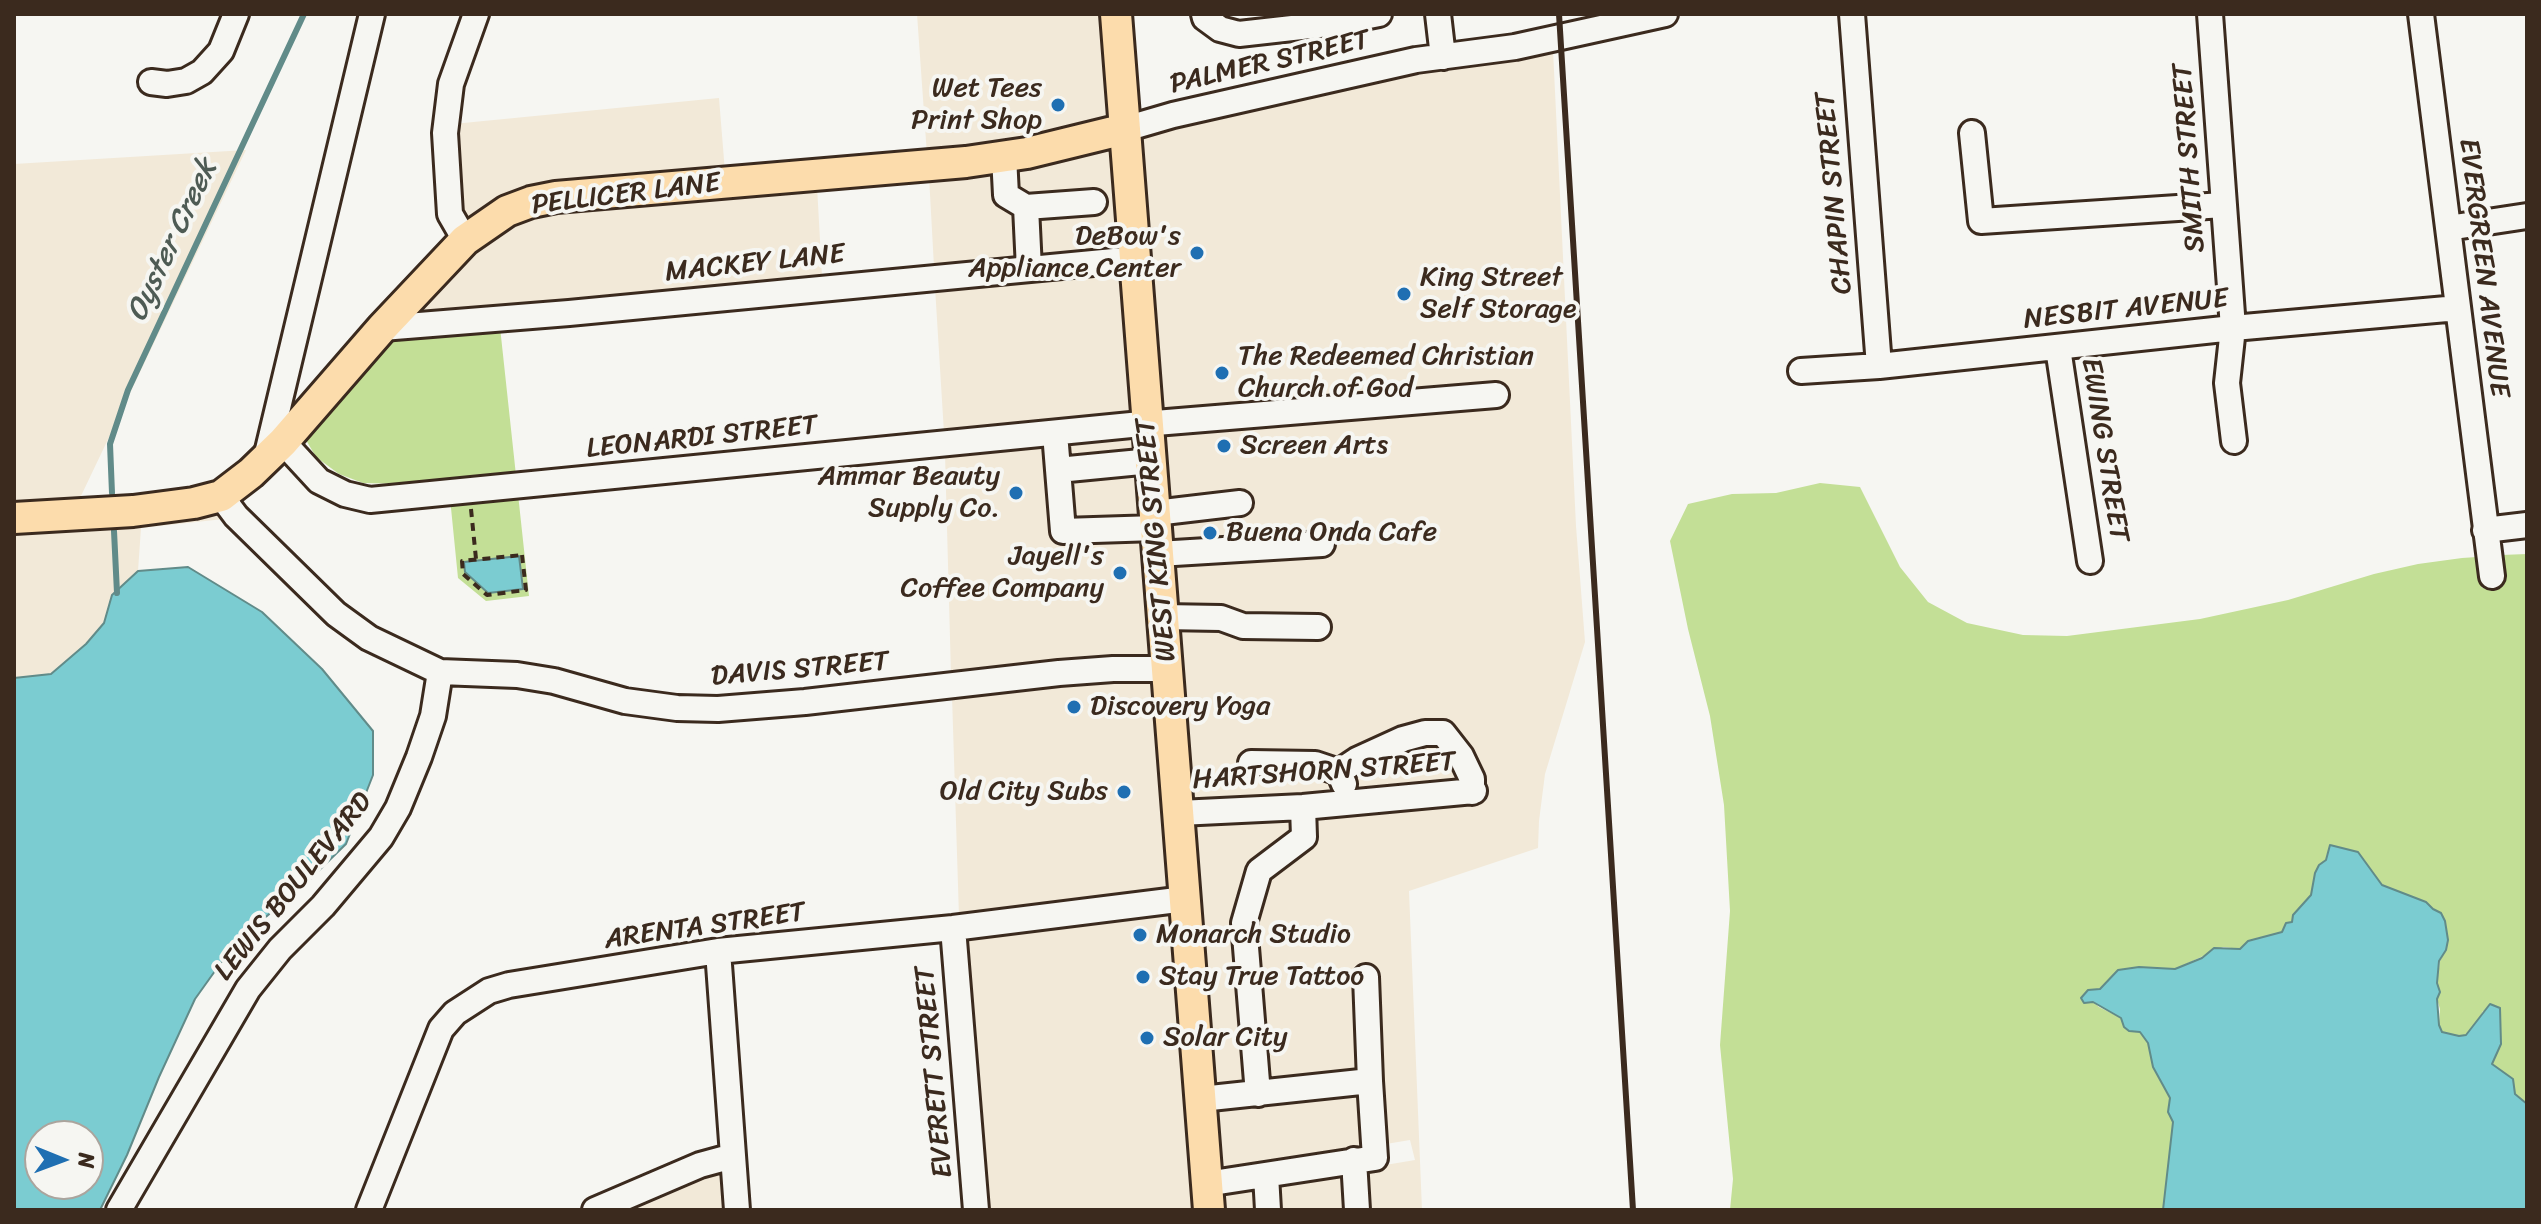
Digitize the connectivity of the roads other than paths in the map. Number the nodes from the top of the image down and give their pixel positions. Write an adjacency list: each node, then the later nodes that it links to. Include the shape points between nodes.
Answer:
1 (236, 14): 13 (street, via 221,51 202,72 186,81)
2 (372, 14): 35 (street)
3 (476, 14): 22 (street, via 451,84 445,133 450,214)
4 (1116, 14): 14 (main road, WEST KING STREET)
5 (1204, 14): 6 (street, via 1220,29 1239,34)
6 (1379, 14)
7 (1438, 14): 12 (street)
8 (1852, 14): 29 (street, CHAPIN STREET)
9 (2210, 14): 18 (street, SMITH STREET)
10 (2421, 14): 21 (street, EVERGREEN AVENUE)
11 (1657, 15): 12 (street, PALMER STREET, via 1515,47)
12 (1443, 57): 14 (street, PALMER STREET)
13 (151, 82)
14 (1125, 129): 16 (main road, PELLICER LANE); 23 (main road, WEST KING STREET)
15 (1972, 133): 18 (street, via 1981,221)
16 (1004, 156): 19 (street, via 1006,195); 22 (main road, PELLICER LANE, via 556,197 507,211)
17 (1094, 202): 19 (street)
18 (2223, 205): 27 (street, SMITH STREET)
19 (1026, 207): 24 (street)
20 (2527, 216): 21 (street)
21 (2448, 228): 25 (street, EVERGREEN AVENUE)
22 (465, 240): 26 (main road, PELLICER LANE)
23 (1135, 259): 24 (street, MACKEY LANE); 32 (main road, WEST KING STREET)
24 (1029, 269): 26 (street, MACKEY LANE)
25 (2458, 308): 27 (street, NESBIT AVENUE); 42 (street, EVERGREEN AVENUE)
26 (382, 328): 35 (main road, PELLICER LANE)
27 (2233, 328): 28 (street, NESBIT AVENUE); 34 (street, SMITH STREET, via 2227,383)
28 (2058, 348): 29 (street, NESBIT AVENUE); 45 (street, EWING STREET)
29 (1879, 366): 30 (street, NESBIT AVENUE)
30 (1801, 371)
31 (1496, 395): 32 (street, LEONARDI STREET)
32 (1147, 424): 33 (street, LEONARDI STREET); 36 (main road, WEST KING STREET)
33 (1055, 433): 35 (street, LEONARDI STREET, via 370,500 319,481); 37 (street)
34 (2234, 441)
35 (274, 450): 38 (main road, PELLICER LANE)
36 (1151, 461): 37 (street); 43 (main road, WEST KING STREET)
37 (1058, 470): 43 (street, via 1063,531)
38 (207, 500): 40 (main road, via 133,511); 50 (street, via 236,516 336,614 369,638)
39 (1240, 503): 43 (street)
40 (14, 518)
41 (2527, 525): 42 (street)
42 (2485, 530): 46 (street, EVERGREEN AVENUE)
43 (1156, 532): 44 (street); 47 (main road, WEST KING STREET)
44 (1322, 544)
45 (2090, 561)
46 (2492, 576)
47 (1163, 617): 48 (street); 49 (main road, WEST KING STREET)
48 (1318, 627)
49 (1167, 669): 50 (street, DAVIS STREET, via 1059,673 718,709 625,701 517,675); 55 (main road, WEST KING STREET)
50 (440, 672): 67 (street, LEWIS BOULEVARD, via 419,757 381,837 248,989)
51 (1251, 763): 52 (street, via 1315,764)
52 (1339, 772): 53 (street); 53 (street, HARTSHORN STREET, via 1403,739 1443,733 1472,779 1473,792)
53 (1351, 801): 54 (street, HARTSHORN STREET)
54 (1303, 807): 55 (street, HARTSHORN STREET); 61 (street, via 1304,837 1259,871 1244,923)
55 (1179, 813): 56 (main road, WEST KING STREET)
56 (1185, 899): 57 (street, ARENTA STREET); 62 (main road, WEST KING STREET)
57 (953, 928): 58 (street, ARENTA STREET); 71 (street, EVERETT STREET)
58 (718, 951): 63 (street); 68 (street, ARENTA STREET, via 509,985 471,1001 441,1029)
59 (1366, 977): 60 (street)
60 (1370, 1081): 61 (street); 64 (street)
61 (1258, 1094): 62 (street)
62 (1201, 1099): 66 (main road, WEST KING STREET)
63 (733, 1156): 69 (street); 70 (street)
64 (1365, 1159): 65 (street); 73 (street)
65 (1266, 1175): 66 (street); 72 (street)
66 (1208, 1197)
67 (119, 1210)
68 (369, 1210)
69 (595, 1210)
70 (737, 1210)
71 (976, 1210)
72 (1268, 1210)
73 (1357, 1210)

